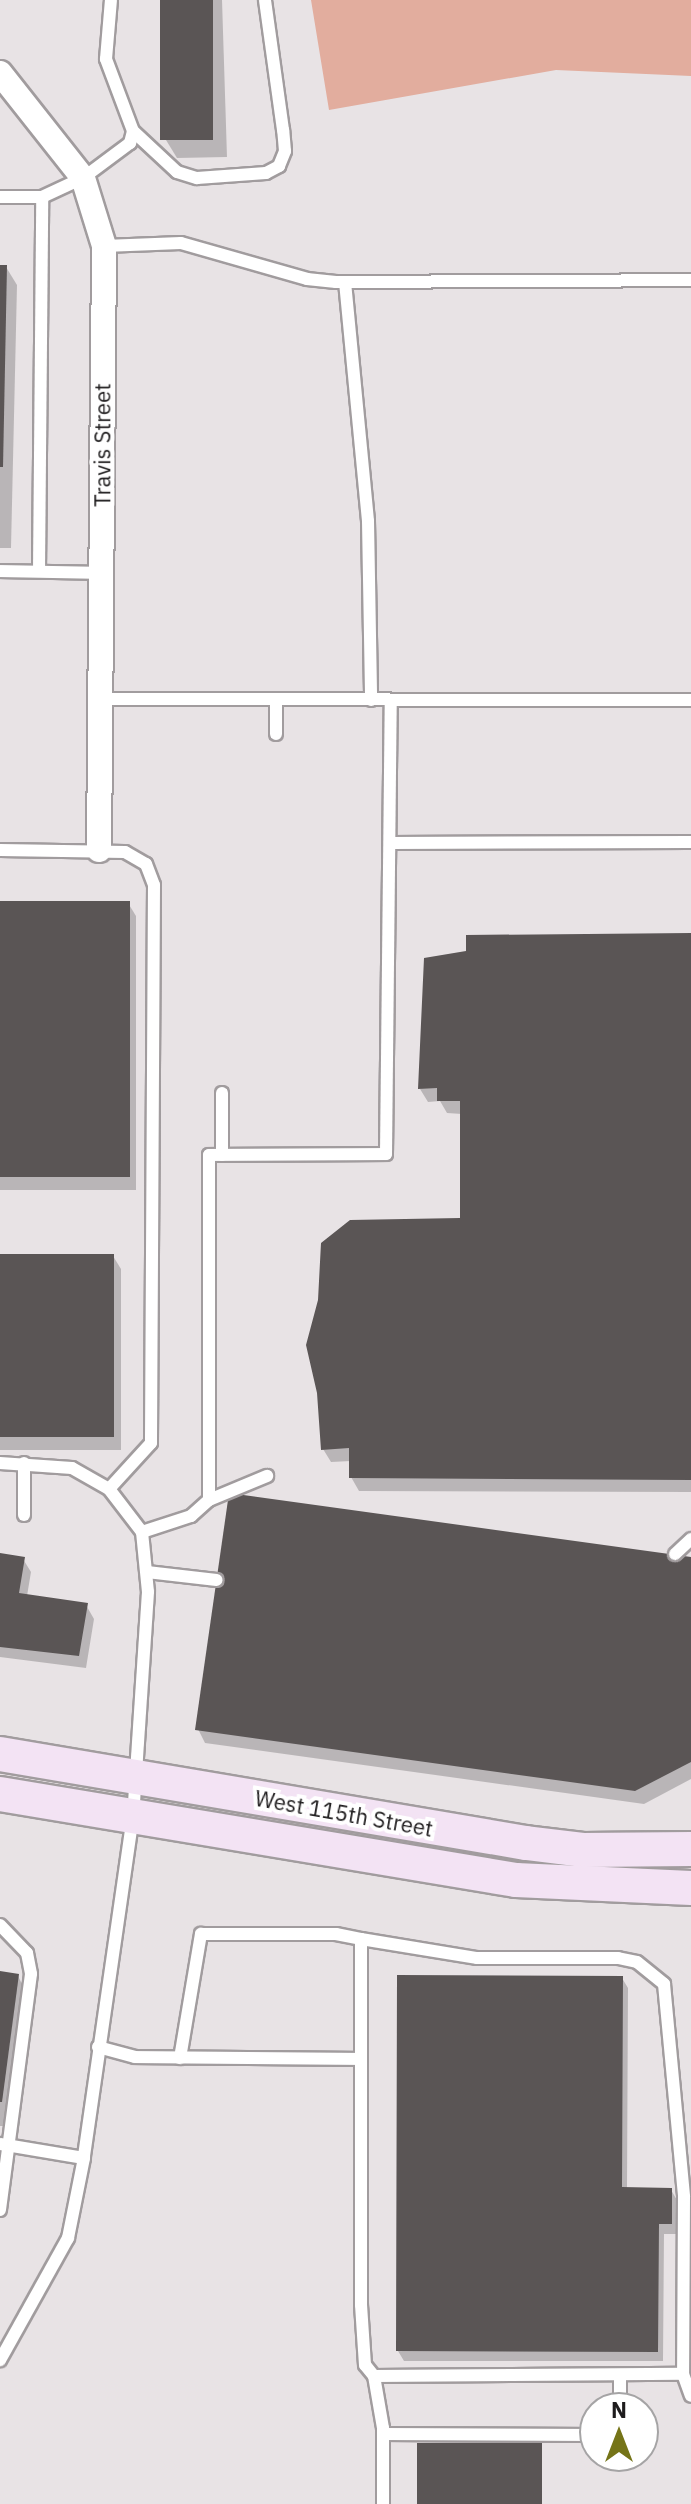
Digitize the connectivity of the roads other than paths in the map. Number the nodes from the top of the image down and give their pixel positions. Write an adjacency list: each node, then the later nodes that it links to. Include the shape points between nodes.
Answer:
1 (111, 0): 4 (lane, via 109,75)
2 (265, 0): 4 (lane, via 285,151 279,166 255,175 197,178 177,172)
3 (0, 73): 5 (street, Travis Street)
4 (133, 131): 5 (lane, via 126,148)
5 (83, 178): 7 (lane); 8 (street, Travis Street)
6 (0, 197): 7 (lane)
7 (42, 197): 12 (lane)
8 (104, 246): 10 (lane, via 181,243 307,279); 13 (street, Travis Street)
9 (691, 280): 10 (lane)
10 (345, 282): 16 (lane, via 368,521)
11 (0, 571): 12 (lane)
12 (39, 571): 13 (lane)
13 (101, 573): 14 (street, Travis Street)
14 (100, 699): 15 (lane); 23 (street, Travis Street)
15 (276, 700): 16 (lane); 19 (lane)
16 (371, 700): 17 (lane)
17 (391, 700): 18 (lane); 21 (lane)
18 (691, 700)
19 (276, 734)
20 (691, 842): 21 (lane)
21 (391, 843): 25 (lane, via 385,908 386,1154)
22 (0, 850): 23 (lane)
23 (99, 850): 29 (lane, via 137,857 154,885 151,1443)
24 (222, 1093): 25 (lane)
25 (222, 1155): 30 (lane, via 209,1155)
26 (0, 1463): 27 (lane)
27 (24, 1463): 29 (lane, via 72,1468); 31 (lane)
28 (267, 1476): 30 (lane)
29 (109, 1489): 32 (lane)
30 (209, 1500): 32 (lane, via 191,1516)
31 (24, 1515)
32 (142, 1532): 35 (lane)
33 (691, 1539): 34 (lane)
34 (675, 1554)
35 (147, 1572): 36 (lane); 38 (lane)
36 (217, 1580)
37 (0, 1754): 38 (street, West 115th Street)
38 (137, 1777): 40 (lane); 41 (street, West 115th Street, via 526,1843 583,1850)
39 (0, 1794): 40 (street, West 115th Street)
40 (133, 1816): 42 (street, West 115th Street, via 516,1880); 45 (lane)
41 (691, 1849)
42 (691, 1888)
43 (0, 1925): 48 (lane, via 27,1953 31,1974)
44 (361, 1939): 46 (lane, via 336,1934 201,1934); 47 (lane); 52 (lane, via 477,1958 618,1958 637,1962 664,1984 684,2197)
45 (98, 2047): 46 (lane, via 135,2057); 49 (lane)
46 (180, 2058): 47 (lane)
47 (361, 2059): 54 (lane, via 361,2305 365,2365)
48 (5, 2144): 49 (lane); 50 (lane)
49 (84, 2158): 51 (lane, via 68,2238)
50 (0, 2210)
51 (0, 2360)
52 (683, 2374): 53 (lane); 56 (lane)
53 (620, 2375): 54 (lane); 55 (lane)
54 (374, 2376): 57 (lane)
55 (620, 2392)
56 (691, 2396)
57 (383, 2434): 58 (lane); 59 (lane)
58 (579, 2435)
59 (383, 2504)

